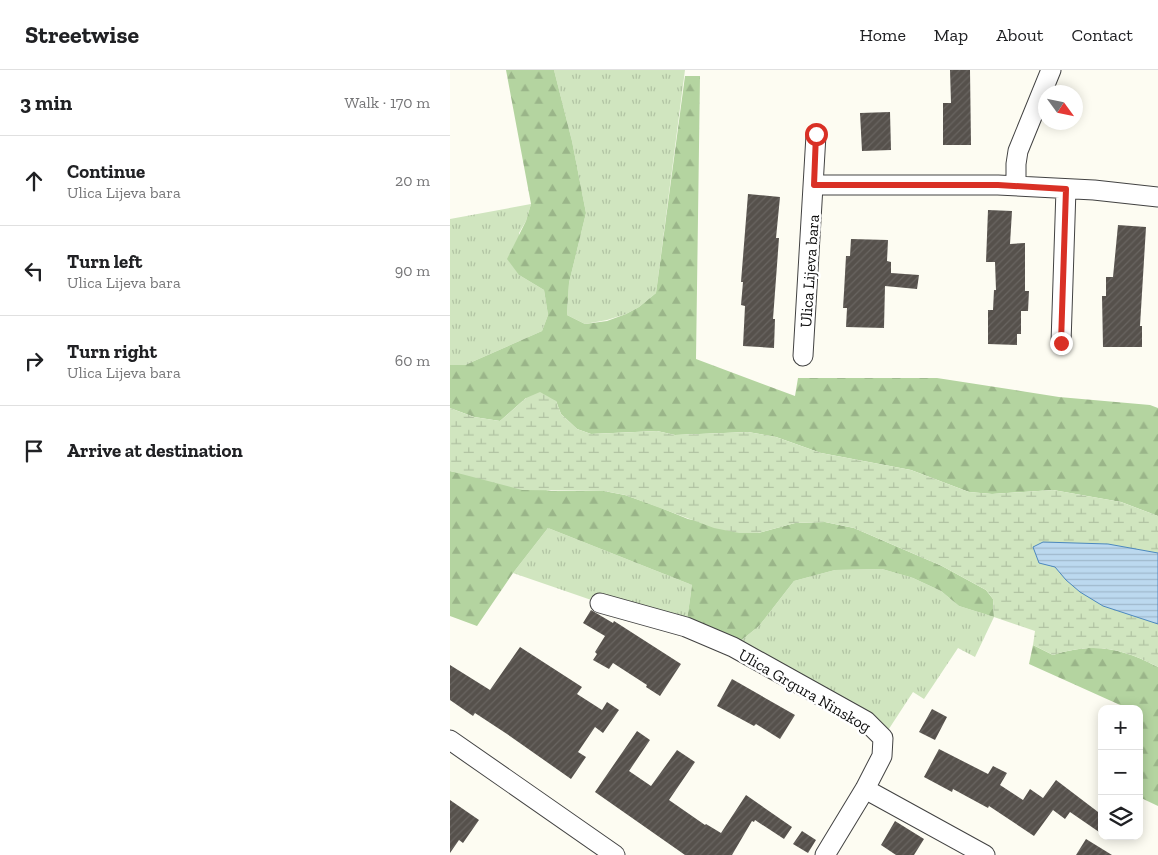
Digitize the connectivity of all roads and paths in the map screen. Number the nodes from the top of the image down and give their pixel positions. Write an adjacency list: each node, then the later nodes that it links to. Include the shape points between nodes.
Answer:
1 (1051, 70): 4 (street, via 1018,151)
2 (816, 134): 3 (street, Ulica Lijeva bara)
3 (814, 185): 4 (street); 8 (street, Ulica Lijeva bara)
4 (1016, 186): 5 (street)
5 (1066, 189): 6 (street); 7 (street)
6 (1158, 197)
7 (1061, 343)
8 (803, 356)
9 (600, 603): 11 (street, Ulica Grgura Ninskog, via 686,627 733,647 866,721 883,738 882,756)
10 (450, 740): 12 (street)
11 (865, 789): 13 (street, Ulica Grgura Ninskog); 14 (street)
12 (615, 855)
13 (825, 855)
14 (986, 855)

